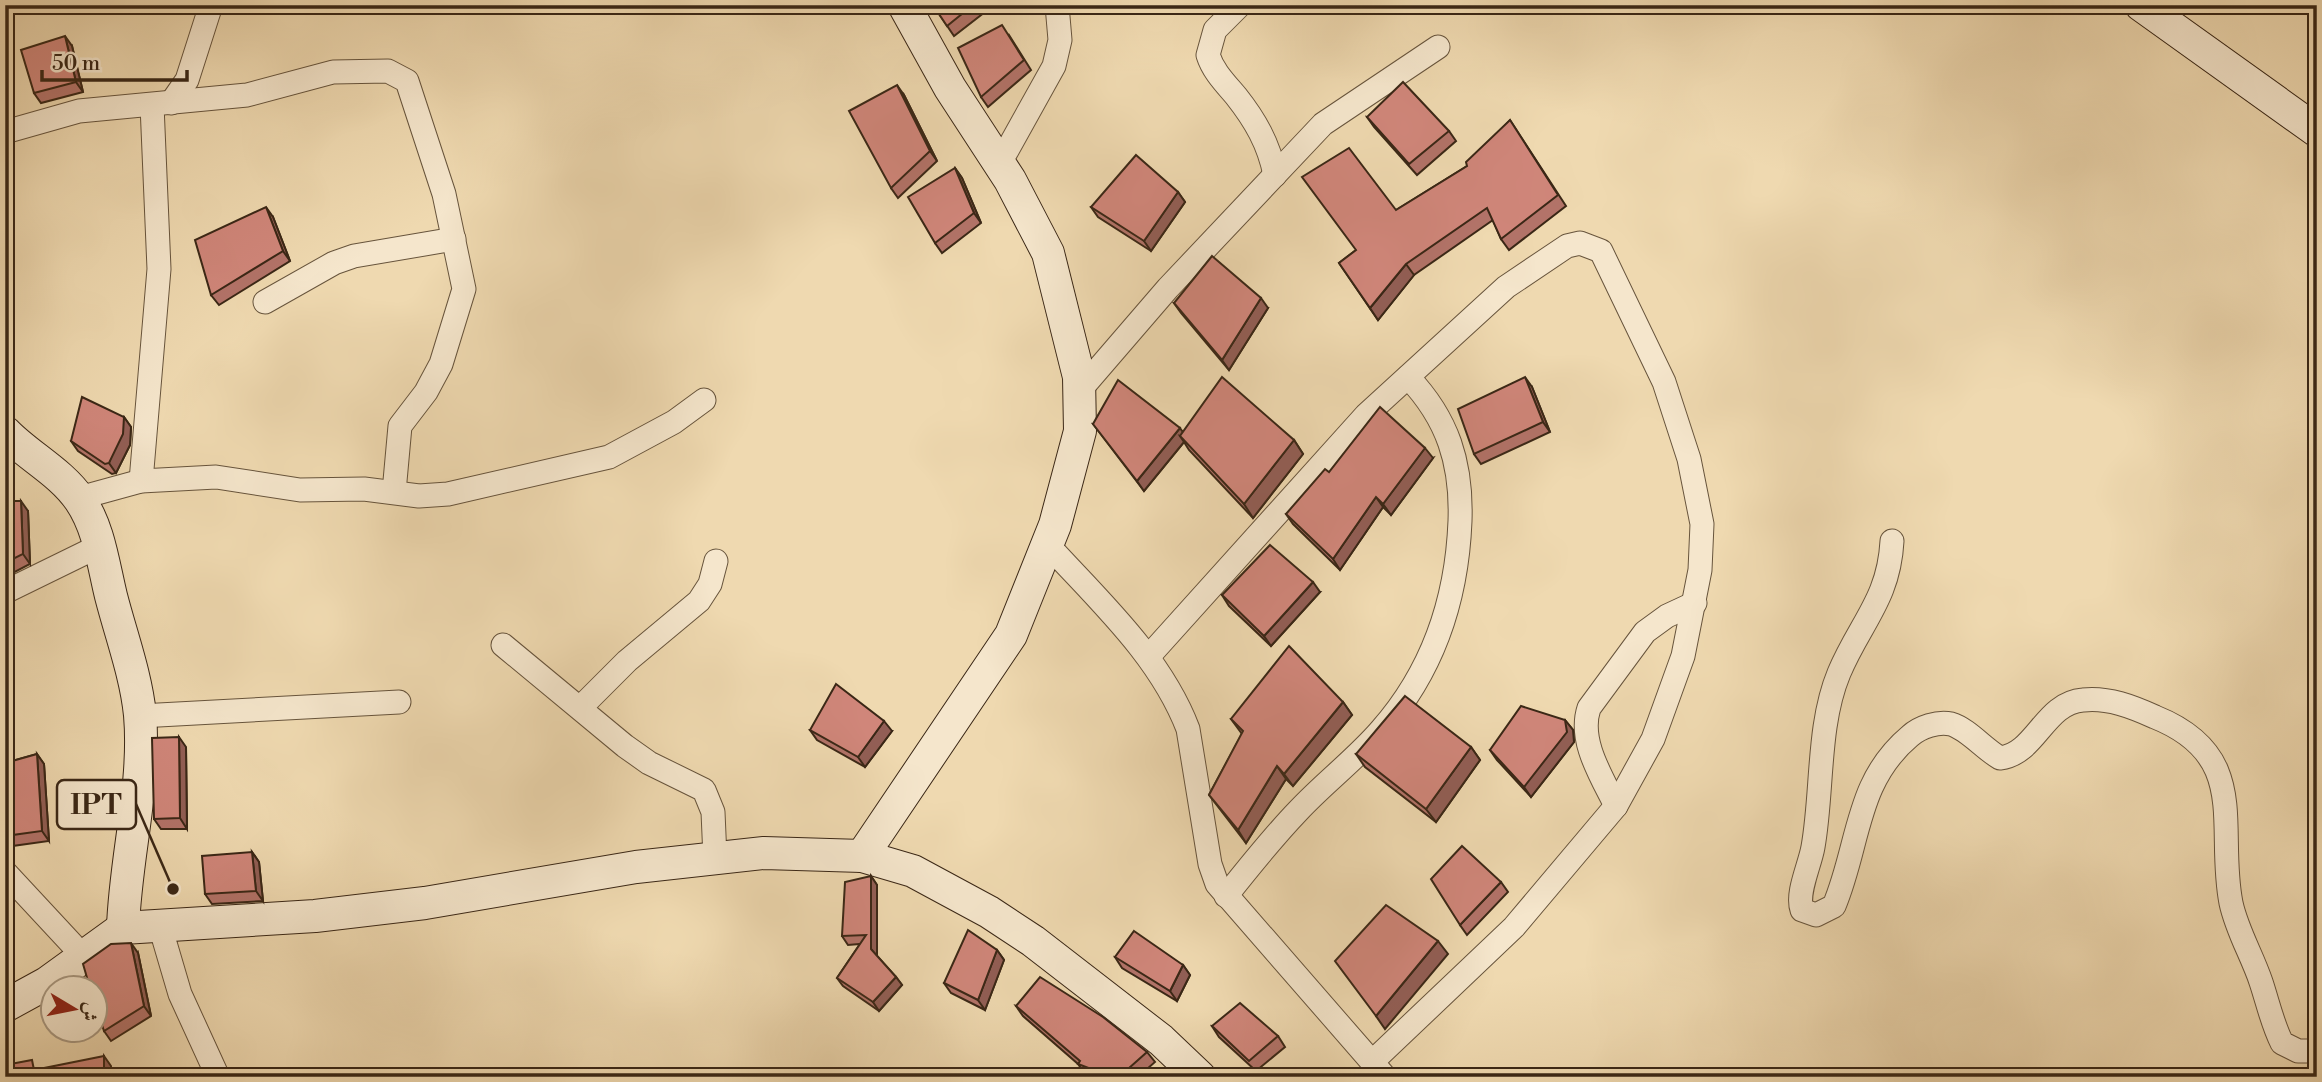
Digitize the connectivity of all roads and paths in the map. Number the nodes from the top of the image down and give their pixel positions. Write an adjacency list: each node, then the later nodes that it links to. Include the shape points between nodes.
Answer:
1 (211, 5): 7 (street, via 187,80)
2 (904, 5): 10 (main road, via 950,88)
3 (1057, 5): 10 (street, via 1059,40 1054,66)
4 (1240, 5): 11 (street, via 1215,30 1208,55 1258,127)
5 (2141, 5): 8 (main road)
6 (1438, 47): 11 (street, via 1323,124)
7 (161, 104): 9 (street, via 79,111); 12 (street, via 262,93 333,72 373,70 400,75 412,90); 18 (street, via 159,269)
8 (2317, 131)
9 (5, 132)
10 (1000, 163): 15 (main road, via 1048,253)
11 (1275, 175): 15 (street)
12 (454, 239): 13 (street, via 354,256); 19 (street, via 464,289 462,302 433,379 400,426)
13 (265, 302)
14 (1408, 377): 26 (street, via 1506,287 1567,246 1580,243 1601,251 1664,382 1689,459 1702,524); 28 (street, via 1366,415); 36 (street, via 1435,408 1454,456 1461,502 1460,548 1451,601 1426,664 1381,730 1299,809)
15 (1081, 389): 22 (main road, via 1080,431)
16 (704, 400): 19 (street, via 610,457 448,494)
17 (5, 432): 20 (main road)
18 (141, 481): 19 (street, via 216,477 278,488); 20 (street)
19 (394, 492)
20 (79, 498): 23 (main road)
21 (1892, 541): 41 (street, via 1891,569 1878,602 1839,675 1802,910 1816,915 1834,906 1873,779 1885,760 1916,731 1942,723 1954,725 2000,758 2009,757 2072,701 2099,699 2118,704 2161,719 2203,749 2217,768 2229,827 2228,883 2239,933 2281,1043 2298,1051)
22 (1048, 545): 28 (street); 33 (main road, via 1011,635)
23 (99, 546): 25 (street); 31 (main road)
24 (716, 561): 30 (street, via 710,584 698,601)
25 (5, 592)
26 (1695, 603): 32 (street, via 1683,656 1653,739); 32 (street, via 1645,632 1589,708 1586,735)
27 (503, 645): 30 (street)
28 (1149, 656): 36 (street, via 1188,729 1210,864)
29 (399, 702): 31 (street)
30 (580, 708): 34 (street, via 649,763 704,790 713,812)
31 (140, 716): 38 (main road)
32 (1616, 806): 42 (street, via 1514,927)
33 (862, 856): 34 (main road, via 764,853); 44 (main road, via 913,871 1000,919 1161,1040)
34 (715, 858): 37 (main road, via 425,903)
35 (5, 872): 39 (street)
36 (1226, 896): 42 (street)
37 (160, 926): 38 (main road); 43 (street, via 180,994)
38 (123, 928): 39 (main road)
39 (84, 957): 40 (main road)
40 (5, 1006)
41 (2317, 1051)
42 (1378, 1069)
43 (218, 1077)
44 (1200, 1077)

